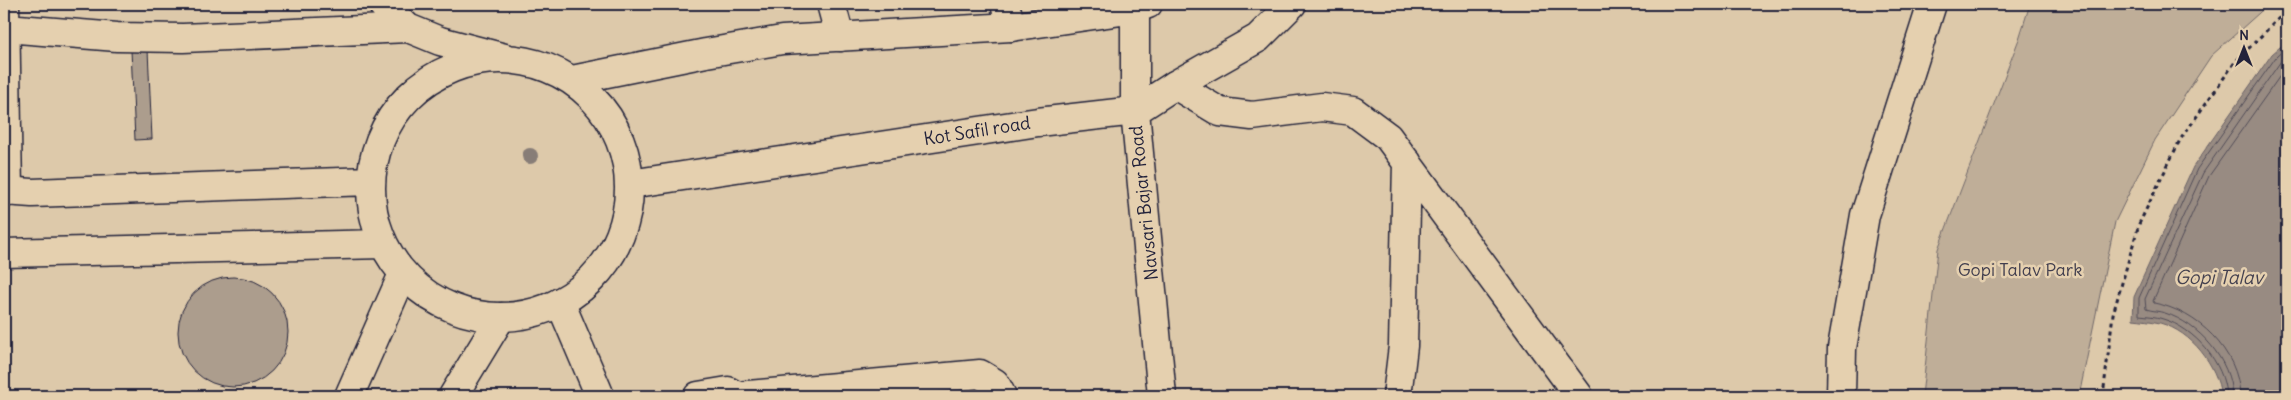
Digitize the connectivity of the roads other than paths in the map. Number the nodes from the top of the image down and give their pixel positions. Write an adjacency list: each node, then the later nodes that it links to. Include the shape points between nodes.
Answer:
1 (382, 4): 8 (main road)
2 (831, 4): 9 (main road)
3 (1292, 4): 12 (main road, Kot Safil road, via 1258,38)
4 (1932, 4): 32 (main road, via 1865,216 1842,348)
5 (1139, 5): 7 (main road); 13 (main road, Navsari Bajar Road)
6 (5, 16): 8 (main road, via 117,37 183,38); 17 (main road)
7 (1008, 16): 9 (main road)
8 (408, 28): 10 (main road, via 440,41)
9 (840, 37): 11 (main road, via 772,42 706,52)
10 (505, 58): 11 (main road, via 540,65); 15 (main road, via 465,63 428,80 413,93 398,107 378,142)
11 (572, 80): 16 (main road, via 602,107 622,144)
12 (1175, 85): 13 (main road, Kot Safil road); 14 (main road, via 1220,112 1252,116 1322,107 1353,111 1388,137)
13 (1135, 111): 16 (main road, Kot Safil road, via 1038,122); 29 (main road, Navsari Bajar Road)
14 (1407, 162): 30 (main road, via 1403,346); 31 (main road)
15 (370, 181): 17 (main road, via 32,193); 18 (main road, via 372,213)
16 (630, 184): 21 (main road, via 626,220 612,253 590,282)
17 (6, 191)
18 (383, 244): 19 (main road); 20 (main road)
19 (4, 253)
20 (403, 274): 22 (main road, via 431,297 465,312); 23 (main road)
21 (560, 302): 22 (main road, via 532,313); 25 (main road)
22 (501, 317): 24 (main road)
23 (349, 396)
24 (453, 396)
25 (600, 396)
26 (698, 396): 27 (main road, via 728,391)
27 (737, 396): 28 (main road, via 980,374 995,382)
28 (1002, 396)
29 (1162, 396)
30 (1397, 396)
31 (1579, 396)
32 (1841, 396)

